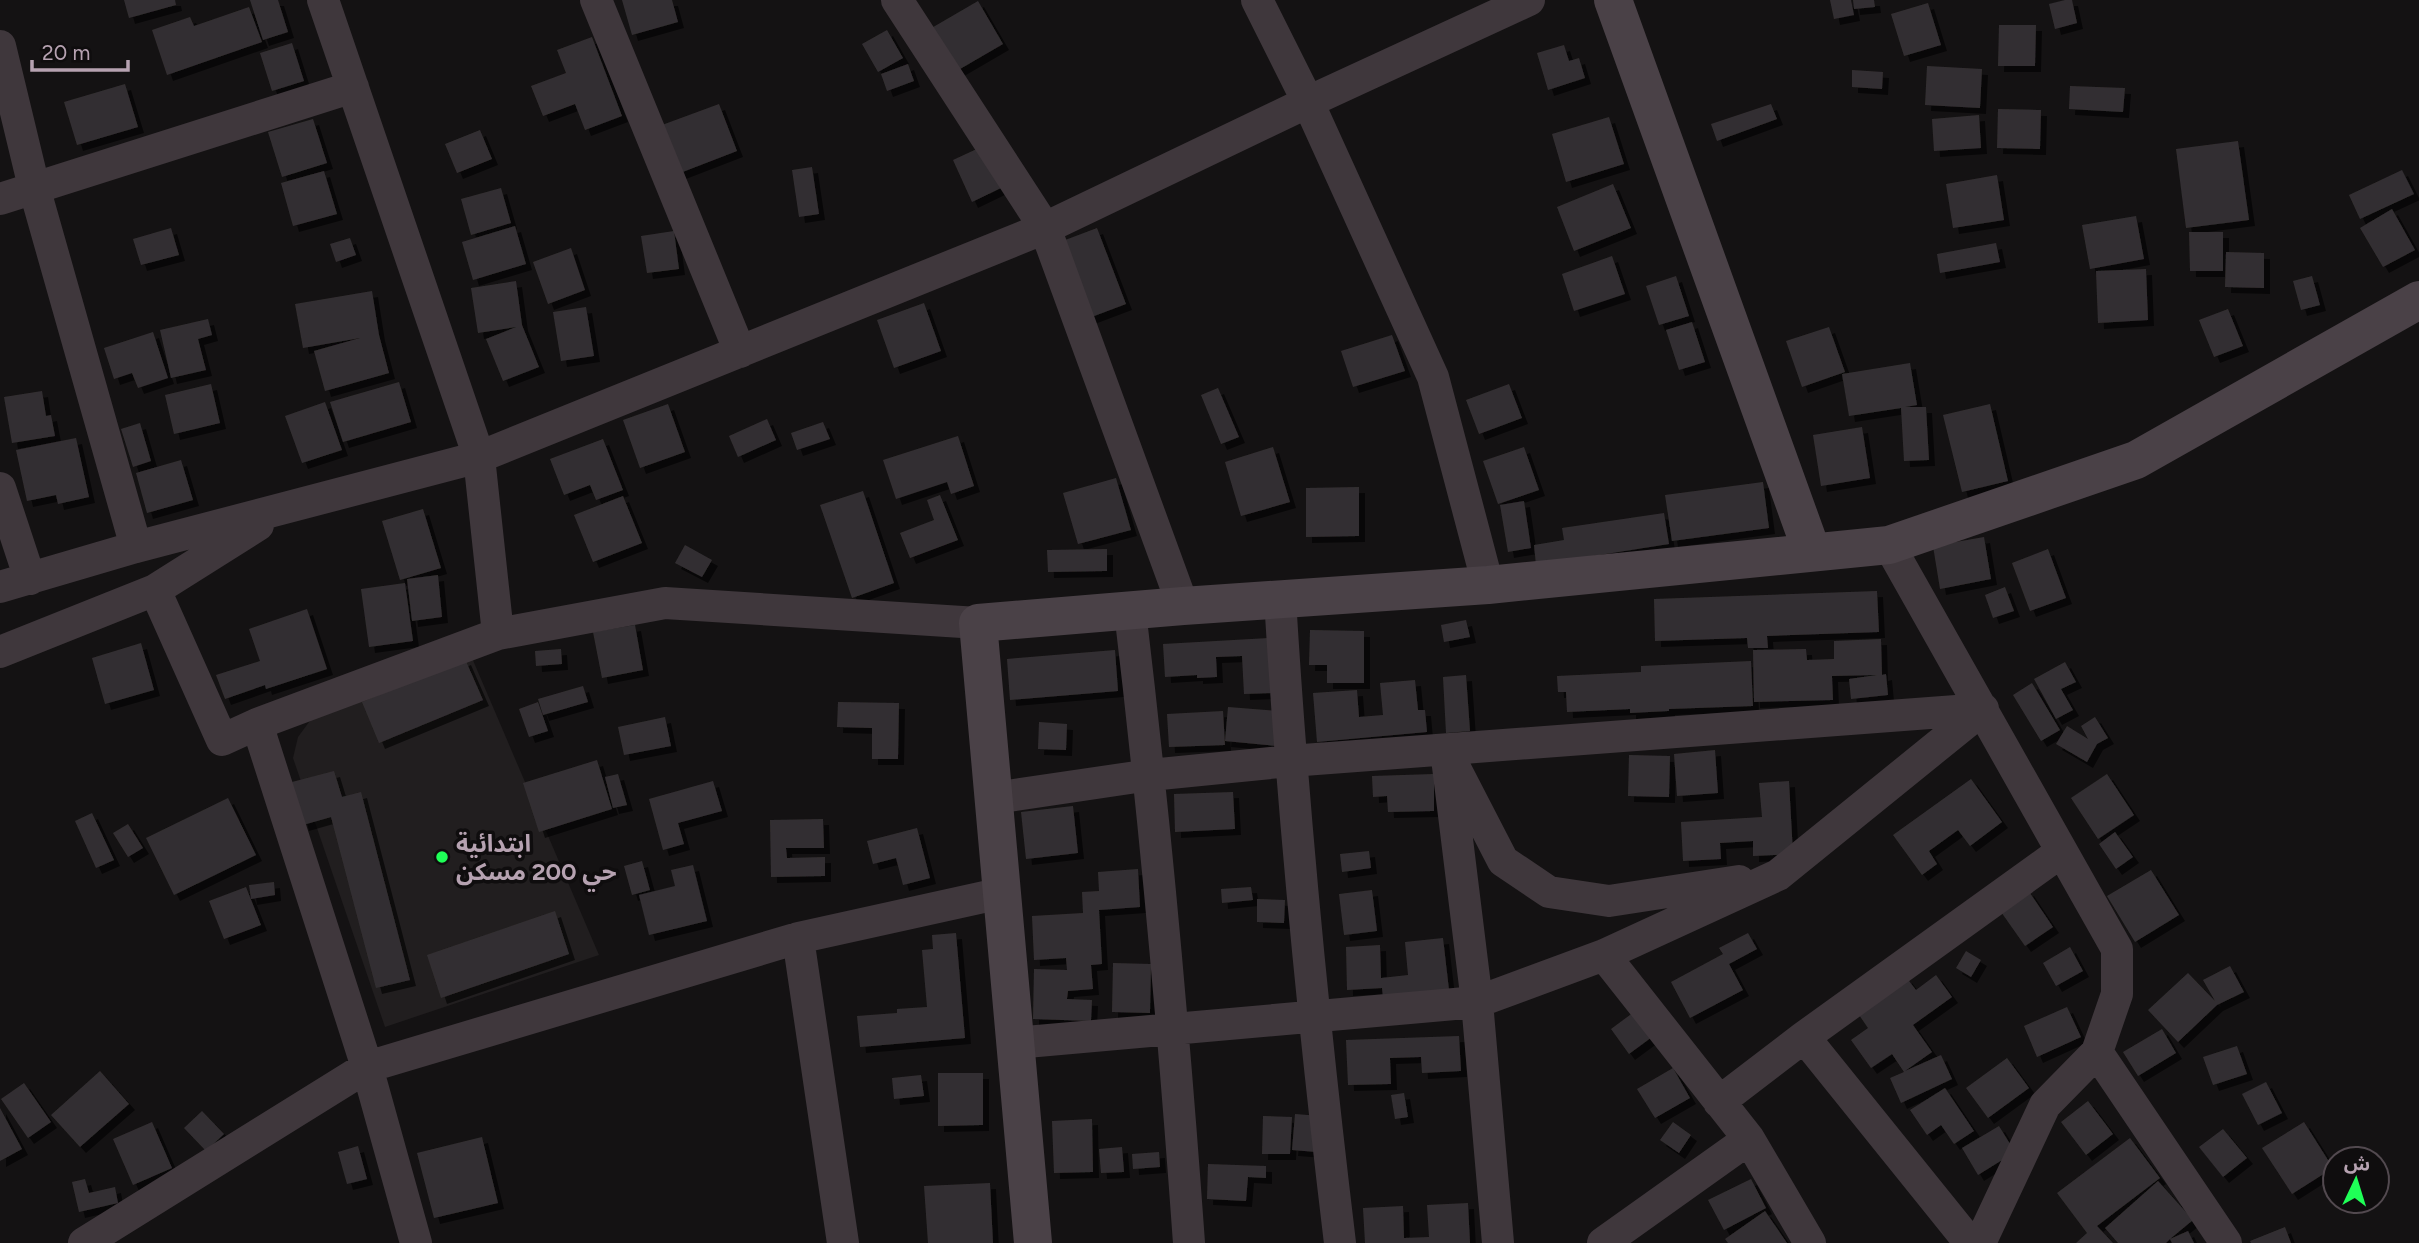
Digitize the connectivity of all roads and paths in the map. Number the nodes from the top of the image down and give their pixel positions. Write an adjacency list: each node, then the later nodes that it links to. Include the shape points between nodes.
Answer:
1 (323, 0): 8 (street)
2 (596, 0): 14 (street)
3 (898, 0): 12 (street)
4 (1257, 0): 9 (street)
5 (1529, 0): 9 (street)
6 (1613, 0): 20 (street)
7 (0, 46): 10 (street)
8 (353, 87): 10 (street); 15 (street)
9 (1308, 102): 12 (street); 22 (street, via 1433,377)
10 (34, 187): 11 (street); 19 (street)
11 (0, 199)
12 (1045, 228): 14 (street); 25 (street)
13 (2419, 300): 18 (street, via 2136,460)
14 (740, 352): 15 (street)
15 (479, 457): 17 (street); 28 (street)
16 (0, 488): 21 (street)
17 (286, 507): 19 (street); 23 (street)
18 (1889, 545): 20 (street); 30 (street)
19 (136, 547): 21 (street)
20 (1812, 552): 22 (street)
21 (15, 583)
22 (1488, 585): 24 (street)
23 (155, 590): 29 (street); 31 (street, via 222,740)
24 (1280, 599): 25 (street); 33 (street)
25 (1183, 606): 26 (street)
26 (1130, 611): 27 (street); 34 (street)
27 (978, 623): 28 (street, via 665,603); 35 (street)
28 (498, 634): 31 (street)
29 (0, 652)
30 (1983, 709): 32 (street); 36 (street); 37 (street)
31 (257, 724): 47 (street)
32 (1446, 750): 33 (street); 37 (street, via 1503,860 1549,892 1609,901); 41 (street)
33 (1290, 761): 34 (street); 42 (street)
34 (1150, 775): 35 (street); 43 (street)
35 (994, 798): 38 (street)
36 (2061, 852): 44 (street); 46 (street, via 2117,949 2117,994)
37 (1777, 876): 40 (street)
38 (1002, 893): 39 (street); 45 (street)
39 (798, 938): 47 (street); 52 (street)
40 (1604, 955): 41 (street); 48 (street)
41 (1477, 1002): 42 (street); 56 (street)
42 (1313, 1018): 43 (street); 55 (street)
43 (1174, 1029): 45 (street); 54 (street)
44 (1804, 1037): 48 (street); 59 (street)
45 (1015, 1043): 53 (street)
46 (2098, 1052): 60 (street, via 2045,1105); 61 (street)
47 (367, 1067): 50 (street); 51 (street)
48 (1719, 1102): 49 (street)
49 (1749, 1139): 57 (street); 58 (street)
50 (84, 1243)
51 (416, 1243)
52 (843, 1243)
53 (1033, 1243)
54 (1189, 1243)
55 (1340, 1243)
56 (1498, 1243)
57 (1603, 1243)
58 (1810, 1243)
59 (1970, 1243)
60 (1980, 1243)
61 (2226, 1243)

